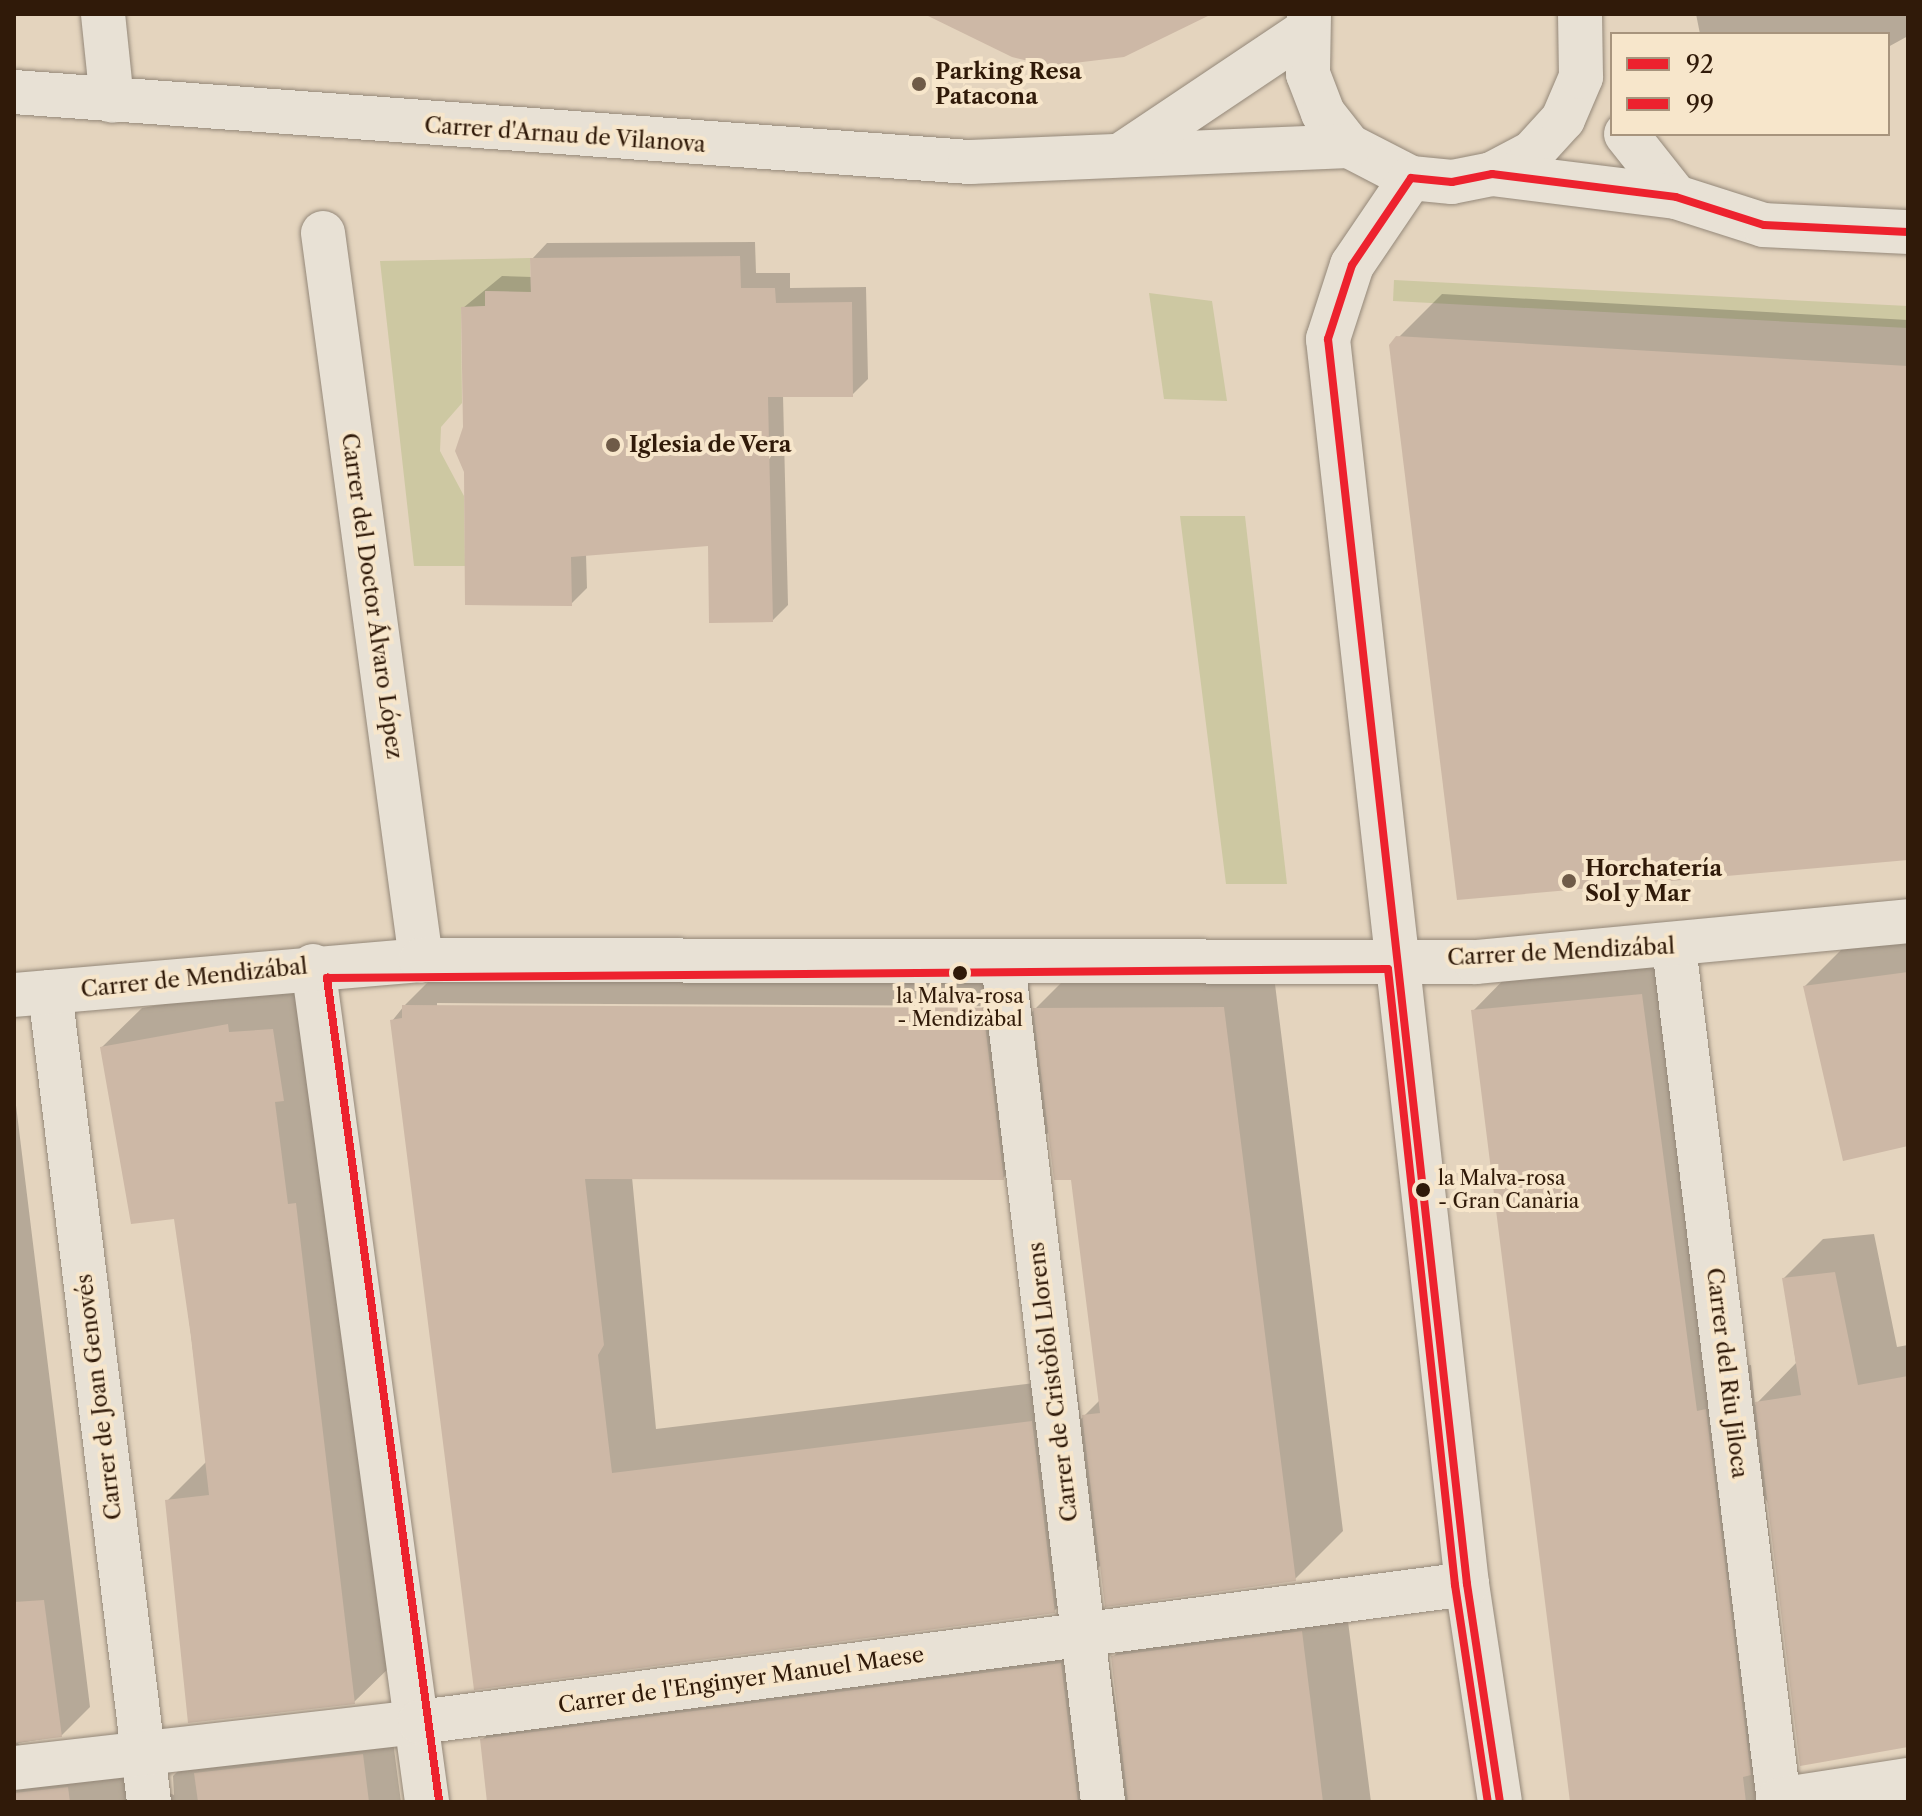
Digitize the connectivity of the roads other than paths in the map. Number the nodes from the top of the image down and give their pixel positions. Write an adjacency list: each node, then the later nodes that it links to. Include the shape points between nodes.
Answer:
1 (103, 14): 6 (street)
2 (1580, 14): 4 (street)
3 (1307, 23): 9 (street, via 1308,74 1323,113); 10 (street)
4 (1581, 77): 7 (street); 11 (street, via 1563,119 1532,153)
5 (14, 92): 6 (street, Carrer d'Arnau de Vilanova)
6 (112, 101): 10 (street, Carrer d'Arnau de Vilanova, via 917,160)
7 (1610, 113)
8 (1628, 136): 13 (street)
9 (1349, 146): 10 (street, Carrer d'Arnau de Vilanova); 12 (street)
10 (1117, 158)
11 (1492, 174): 12 (street, via 1452,182); 13 (street)
12 (1411, 178): 18 (street, via 1352,265 1328,339)
13 (1676, 197): 14 (street, via 1764,225)
14 (1908, 232)
15 (323, 233): 19 (street, Carrer del Doctor Álvaro López)
16 (1908, 921): 17 (street, Carrer de Mendizábal)
17 (1674, 947): 18 (street, Carrer de Mendizábal, via 1476,962); 29 (street, Carrer del Riu Jiloca)
18 (1399, 957): 20 (street, Carrer de Mendizábal); 23 (street)
19 (421, 960): 20 (street, Carrer de Mendizábal); 21 (street, Carrer de Mendizábal)
20 (1003, 963): 24 (street, Carrer de Cristòfol Llorens)
21 (313, 966): 22 (street, Carrer de Mendizábal); 25 (street)
22 (32, 994): 26 (street, Carrer de Joan Genovés)
23 (1467, 1584): 24 (street, Carrer de l'Enginyer Manuel Maese); 33 (street)
24 (1082, 1635): 25 (street, Carrer de l'Enginyer Manuel Maese); 32 (street, Carrer de Cristòfol Llorens)
25 (420, 1722): 26 (street, Carrer de l'Enginyer Manuel Maese); 31 (street)
26 (143, 1753): 27 (street, Carrer de l'Enginyer Manuel Maese); 30 (street, Carrer de Joan Genovés)
27 (14, 1768)
28 (1908, 1780): 29 (street, Carrer del Riu Jiloca)
29 (1779, 1801)
30 (149, 1802)
31 (427, 1802)
32 (1103, 1802)
33 (1500, 1802)

